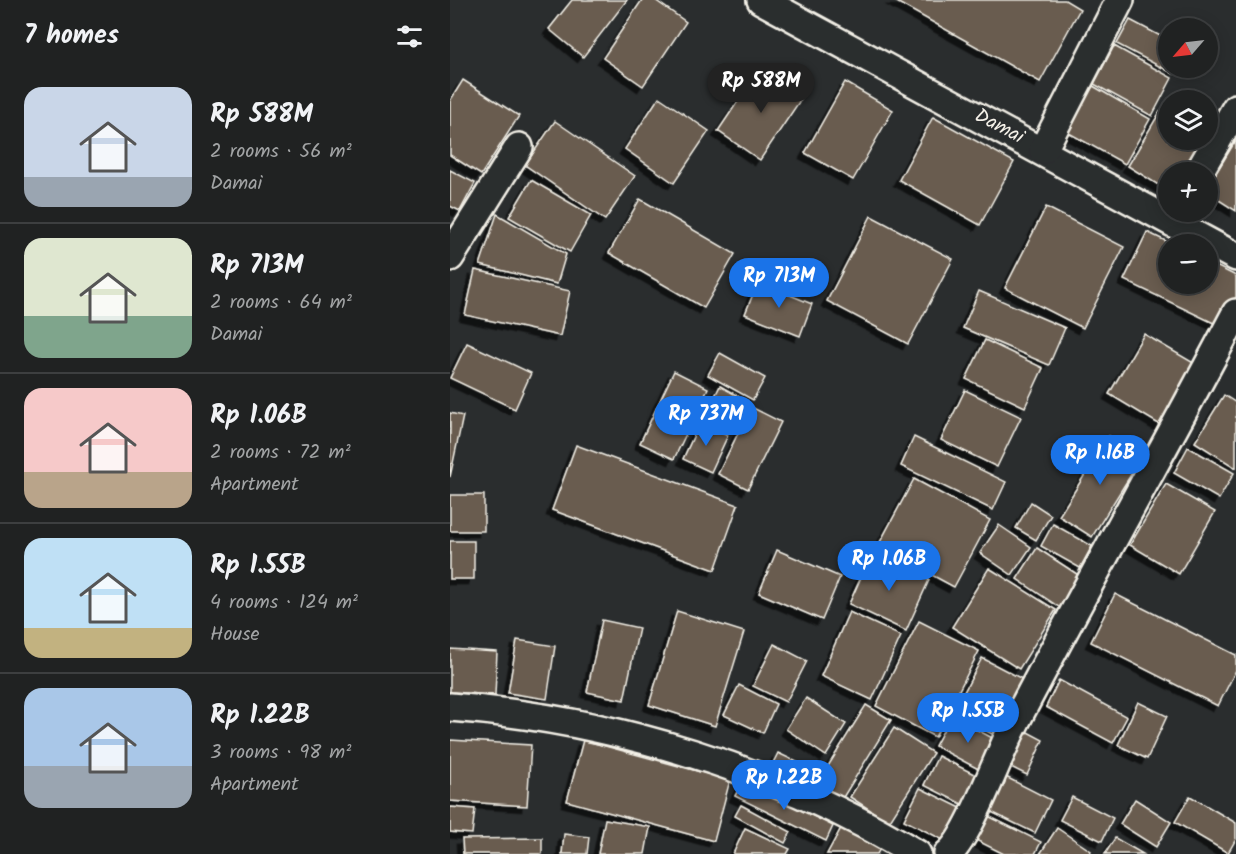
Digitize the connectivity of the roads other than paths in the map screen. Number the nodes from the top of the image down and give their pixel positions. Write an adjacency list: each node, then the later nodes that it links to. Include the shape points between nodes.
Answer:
1 (761, 0): 5 (street, Damai)
2 (1120, 0): 5 (street)
3 (1236, 108): 6 (street)
4 (519, 147): 9 (street)
5 (1042, 150): 7 (street, Damai)
6 (1205, 162)
7 (1158, 209)
8 (1182, 222): 10 (street, Damai)
9 (450, 257)
10 (1236, 257)
11 (1236, 313): 14 (street, via 1012,727 966,826)
12 (450, 706): 13 (street, via 575,722 661,745 804,795)
13 (917, 854)
14 (948, 854)

